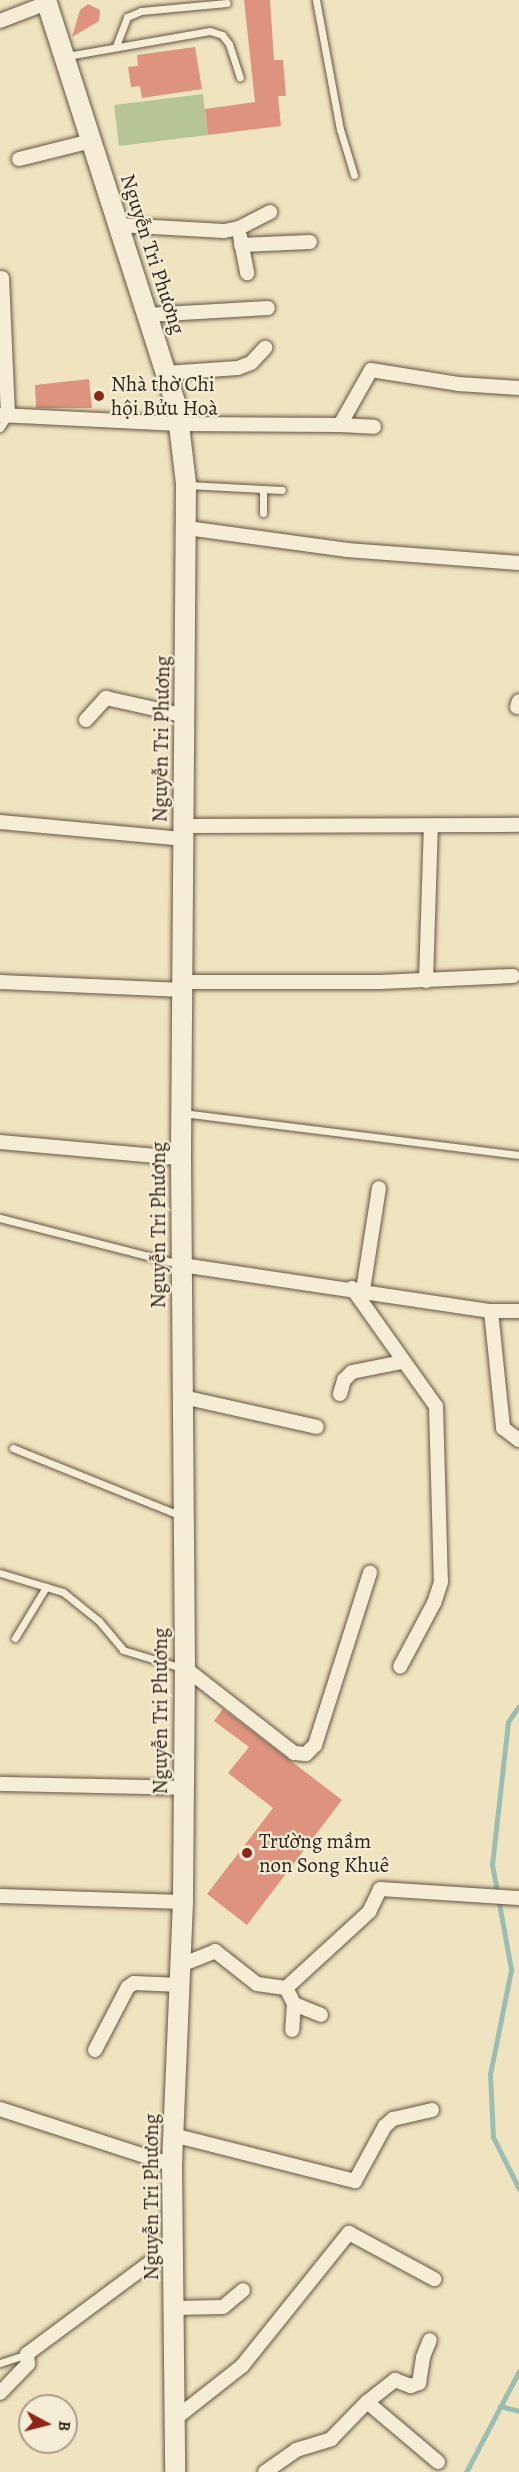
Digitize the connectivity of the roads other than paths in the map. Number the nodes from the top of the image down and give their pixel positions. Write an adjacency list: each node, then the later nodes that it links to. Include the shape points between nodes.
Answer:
1 (316, 0): 10 (lane, via 340,129)
2 (46, 2): 4 (street); 6 (main road, Nguyễn Tri Phương)
3 (227, 3): 5 (lane, via 141,11 128,17)
4 (0, 21)
5 (116, 46): 6 (lane); 7 (lane, via 210,31 222,35 229,44)
6 (64, 56): 8 (main road, Nguyễn Tri Phương)
7 (240, 77)
8 (91, 141): 9 (street); 12 (main road, Nguyễn Tri Phương)
9 (19, 159)
10 (354, 175)
11 (270, 212): 13 (street)
12 (118, 225): 13 (street); 19 (main road, Nguyễn Tri Phương)
13 (238, 228): 15 (street)
14 (310, 242): 15 (street)
15 (241, 245): 16 (street)
16 (247, 273)
17 (2, 278): 23 (street)
18 (268, 308): 19 (street)
19 (147, 315): 21 (main road, Nguyễn Tri Phương)
20 (265, 348): 21 (street, via 251,363 238,368)
21 (166, 373): 24 (main road, Nguyễn Tri Phương)
22 (519, 387): 25 (street, via 458,384 371,370)
23 (3, 419): 24 (street)
24 (179, 424): 25 (street); 27 (main road, Nguyễn Tri Phương)
25 (340, 425): 26 (street)
26 (374, 427)
27 (186, 484): 28 (lane); 31 (main road, Nguyễn Tri Phương)
28 (263, 489): 29 (lane); 30 (lane)
29 (282, 490)
30 (263, 513)
31 (187, 528): 32 (street, via 346,550); 33 (main road, Nguyễn Tri Phương)
32 (519, 563)
33 (186, 716): 34 (street, via 106,699); 38 (main road, Nguyễn Tri Phương)
34 (86, 720)
35 (0, 822): 38 (street)
36 (519, 825): 37 (street)
37 (430, 826): 38 (street); 40 (street)
38 (183, 832): 42 (main road, Nguyễn Tri Phương)
39 (513, 976): 40 (street)
40 (426, 981): 42 (street)
41 (0, 982): 42 (street)
42 (183, 986): 43 (main road, Nguyễn Tri Phương)
43 (182, 1113): 45 (lane); 46 (main road, Nguyễn Tri Phương)
44 (0, 1142): 46 (street)
45 (519, 1155)
46 (181, 1158): 49 (main road, Nguyễn Tri Phương)
47 (379, 1188): 50 (street)
48 (0, 1218): 49 (lane)
49 (182, 1265): 50 (street); 55 (main road, Nguyễn Tri Phương)
50 (358, 1289): 51 (street); 53 (street)
51 (491, 1311): 52 (street); 57 (street, via 504,1428)
52 (519, 1311)
53 (402, 1362): 54 (street, via 352,1372 344,1380); 65 (street, via 436,1406 441,1582)
54 (340, 1394)
55 (183, 1397): 56 (street); 59 (main road, Nguyễn Tri Phương)
56 (317, 1427)
57 (519, 1440)
58 (13, 1448): 59 (lane)
59 (184, 1517): 64 (main road, Nguyễn Tri Phương)
60 (0, 1573): 62 (lane)
61 (370, 1573): 64 (street, via 315,1744 306,1754 294,1753)
62 (46, 1587): 63 (lane); 64 (lane, via 63,1592 85,1608 123,1650)
63 (15, 1638)
64 (185, 1668): 67 (main road, Nguyễn Tri Phương)
65 (400, 1668)
66 (0, 1784): 67 (street)
67 (184, 1788): 70 (main road, Nguyễn Tri Phương)
68 (0, 1896): 70 (street)
69 (515, 1898): 72 (street, via 380,1889 369,1912)
70 (183, 1902): 71 (main road, Nguyễn Tri Phương)
71 (181, 1975): 72 (street, via 215,1951 257,1984); 76 (street, via 128,1987); 79 (main road, Nguyễn Tri Phương)
72 (286, 1988): 73 (street)
73 (294, 2004): 74 (street); 75 (street)
74 (321, 2015)
75 (292, 2030)
76 (95, 2050)
77 (0, 2109): 80 (street)
78 (432, 2110): 79 (street, via 393,2119 385,2126 355,2181)
79 (173, 2135): 80 (main road, Nguyễn Tri Phương)
80 (172, 2165): 81 (main road, Nguyễn Tri Phương)
81 (174, 2245): 84 (main road, Nguyễn Tri Phương); 86 (street)
82 (434, 2279): 90 (street, via 349,2233 242,2366)
83 (243, 2290): 84 (street, via 223,2307)
84 (175, 2308): 90 (main road, Nguyễn Tri Phương)
85 (430, 2340): 89 (street, via 418,2383 411,2386 395,2380)
86 (27, 2354): 87 (lane); 88 (street, via 28,2364)
87 (0, 2363)
88 (0, 2392)
89 (367, 2402): 91 (street); 93 (street, via 332,2439 296,2450)
90 (176, 2418): 92 (main road, Nguyễn Tri Phương)
91 (438, 2462)
92 (175, 2472)
93 (265, 2472)

